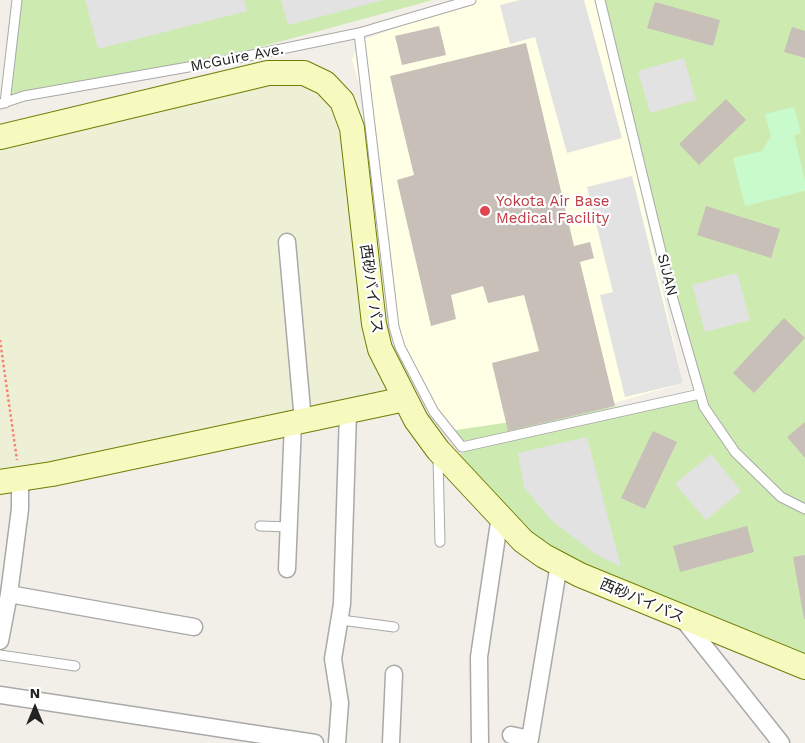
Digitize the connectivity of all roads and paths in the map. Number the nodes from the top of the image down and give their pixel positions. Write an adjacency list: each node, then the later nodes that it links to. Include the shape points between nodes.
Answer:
1 (17, 0): 5 (lane)
2 (472, 0): 4 (lane, McGuire Ave.)
3 (600, 0): 9 (lane, SIJAN, via 670,289)
4 (360, 33): 5 (lane, McGuire Ave., via 24,96); 9 (lane, via 394,327 400,347 434,412 462,447)
5 (3, 103)
6 (0, 137): 10 (street, 西砂バイパス, via 268,73 304,73 325,83 342,101 352,128 374,324 380,348)
7 (287, 242): 12 (street)
8 (0, 340): 14 (path)
9 (700, 394): 15 (lane, SIJAN, via 704,407 735,452 781,497)
10 (405, 399): 11 (street); 13 (street, 西砂バイパス)
11 (348, 412): 12 (street); 24 (street)
12 (298, 422): 14 (street); 18 (street)
13 (438, 450): 16 (street, 西砂バイパス); 19 (lane)
14 (10, 480): 22 (street, via 20,509)
15 (805, 510)
16 (500, 516): 20 (street, 西砂バイパス, via 523,541); 38 (street, via 479,657)
17 (260, 526): 18 (lane)
18 (289, 527): 21 (street)
19 (440, 542)
20 (559, 564): 23 (street, 西砂バイパス); 33 (street, via 530,740)
21 (287, 569)
22 (9, 594): 25 (street); 27 (street)
23 (682, 618): 30 (street, 西砂バイパス); 39 (street)
24 (341, 620): 26 (lane); 36 (street, via 333,659 340,703)
25 (194, 627)
26 (394, 627)
27 (0, 641)
28 (0, 655): 29 (lane)
29 (74, 666)
30 (805, 667)
31 (394, 674): 37 (street)
32 (0, 696): 34 (street)
33 (511, 736)
34 (249, 739): 35 (street)
35 (315, 743)
36 (337, 743)
37 (391, 743)
38 (480, 743)
39 (781, 743)

